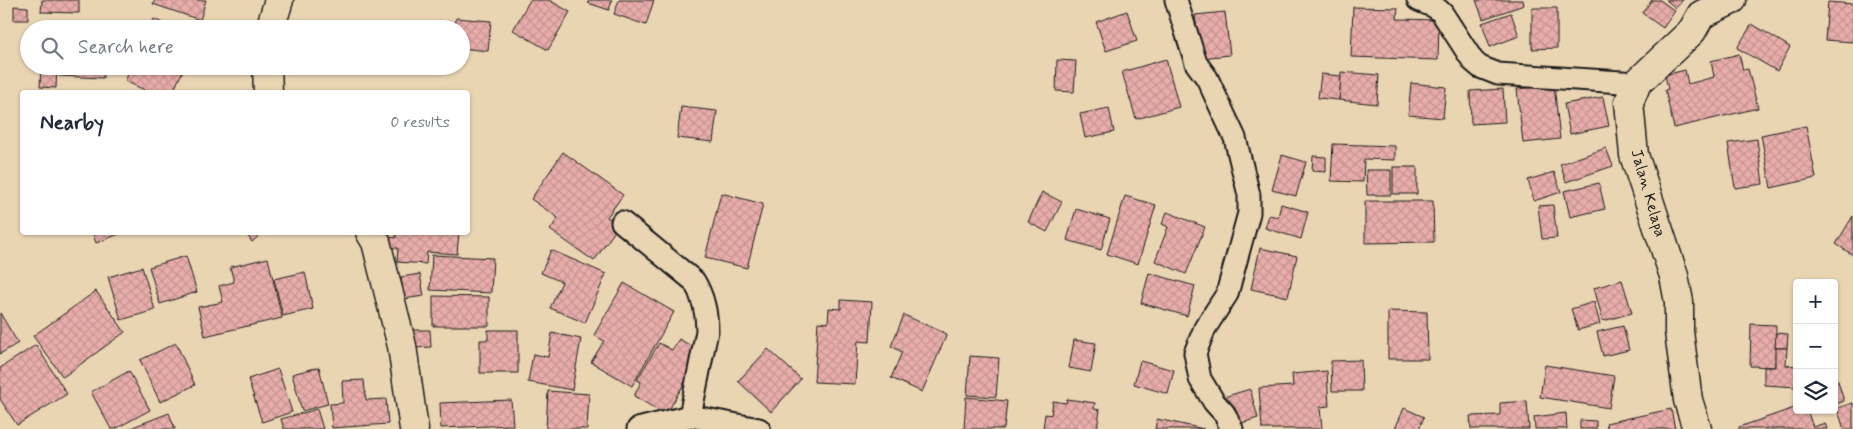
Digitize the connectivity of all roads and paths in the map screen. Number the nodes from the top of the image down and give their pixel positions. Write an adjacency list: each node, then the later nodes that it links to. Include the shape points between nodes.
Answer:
1 (279, 0): 5 (street)
2 (1176, 0): 15 (street, via 1196,63 1207,78 1235,138 1249,195 1249,212 1226,294 1205,328 1195,353 1200,379)
3 (1418, 0): 7 (street, via 1442,13 1473,61 1498,74)
4 (1732, 0): 7 (street, Jalan Kelapa, via 1701,15 1692,31)
5 (273, 20)
6 (267, 75): 8 (street)
7 (1637, 83): 16 (street, Jalan Kelapa, via 1628,102 1634,154 1674,276 1688,400)
8 (268, 90)
9 (622, 222): 11 (street, via 694,281 700,291 707,331)
10 (372, 235): 12 (street, via 402,346)
11 (690, 416): 13 (street); 14 (street)
12 (414, 429)
13 (638, 429)
14 (759, 429)
15 (1232, 429)
16 (1697, 429)

